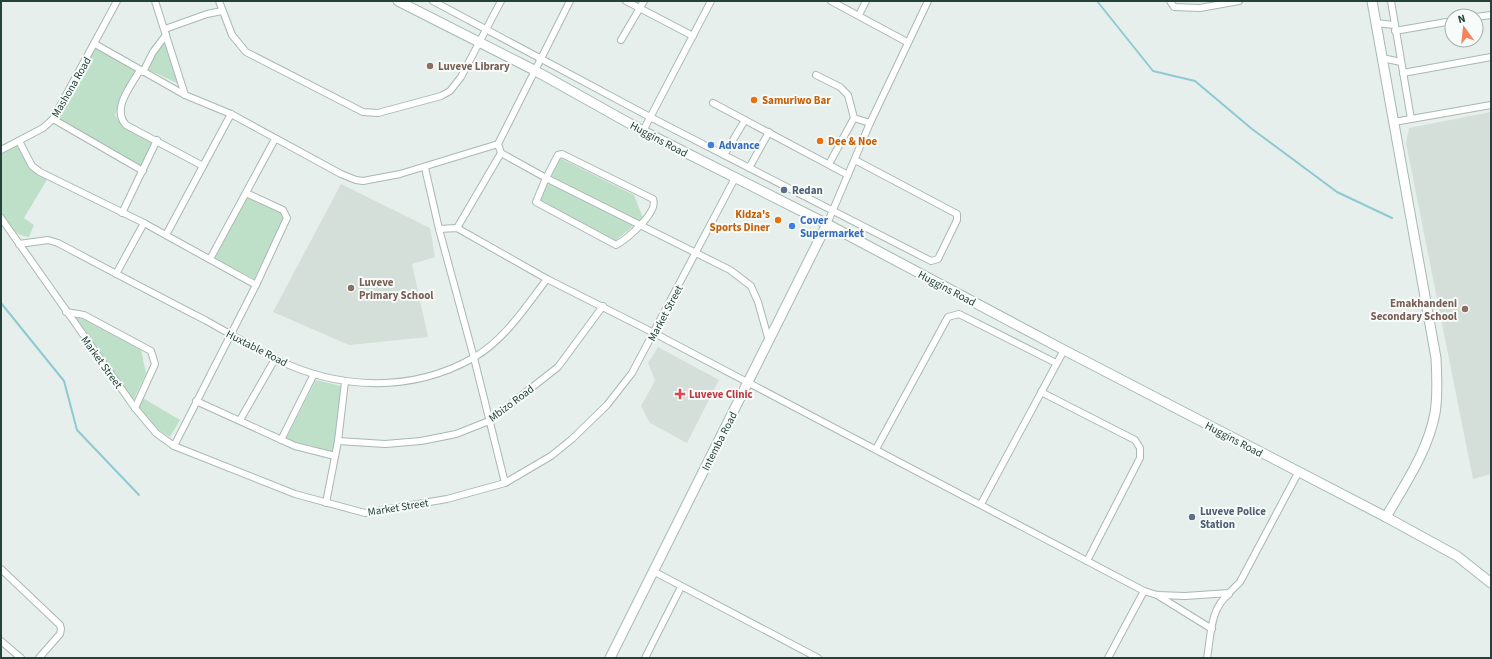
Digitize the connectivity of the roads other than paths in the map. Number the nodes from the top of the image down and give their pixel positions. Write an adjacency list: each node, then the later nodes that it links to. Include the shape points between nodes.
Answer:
1 (117, 1): 30 (street, Mashona Road)
2 (156, 1): 25 (street)
3 (219, 1): 19 (street)
4 (398, 1): 29 (street, Huggins Road)
5 (433, 1): 24 (street)
6 (501, 1): 24 (street)
7 (570, 1): 32 (street)
8 (626, 1): 18 (street)
9 (644, 1): 18 (street)
10 (711, 1): 26 (street)
11 (831, 1): 20 (street)
12 (866, 1): 20 (street)
13 (928, 1): 28 (street)
14 (1170, 1): 15 (street, via 1174,7 1200,8)
15 (1239, 1)
16 (1372, 1): 22 (street)
17 (1391, 1): 23 (street)
18 (639, 8): 26 (street); 27 (street)
19 (222, 12): 25 (street, via 207,14); 29 (street, via 232,35 246,52 369,113 441,96 450,91 461,78)
20 (859, 15): 28 (street)
21 (1444, 22): 23 (street)
22 (1376, 23): 23 (street); 33 (street)
23 (1395, 28): 34 (street)
24 (486, 30): 29 (street); 32 (street)
25 (166, 32): 36 (street); 39 (street)
26 (693, 36): 43 (street)
27 (621, 40)
28 (907, 42): 49 (street)
29 (479, 43): 35 (street, Huggins Road)
30 (95, 44): 36 (street); 45 (street, Mashona Road)
31 (1491, 57): 37 (street)
32 (540, 58): 35 (street); 43 (street)
33 (1382, 58): 34 (street); 48 (street)
34 (1401, 62): 37 (street)
35 (534, 70): 50 (street, Huggins Road); 55 (street)
36 (141, 71): 39 (street); 53 (street, via 122,102 119,115 126,124)
37 (1403, 73): 46 (street)
38 (816, 75): 44 (street, via 840,87 848,95)
39 (186, 95): 42 (street)
40 (713, 103): 47 (street)
41 (1491, 104): 46 (street)
42 (231, 114): 52 (street); 61 (street)
43 (650, 117): 50 (street); 58 (street)
44 (854, 118): 49 (street); 60 (street)
45 (53, 119): 54 (street, Mashona Road, via 43,128); 64 (street)
46 (1411, 119): 48 (street)
47 (745, 120): 51 (street); 58 (street)
48 (1394, 122): 110 (street, via 1436,358 1437,389 1436,411 1428,441)
49 (870, 124): 59 (street)
50 (643, 131): 67 (street, Huggins Road)
51 (769, 132): 60 (street); 63 (street)
52 (275, 138): 62 (street, via 356,180 383,178); 68 (street)
53 (157, 140): 61 (street); 64 (street)
54 (18, 141): 56 (street, Mashona Road); 70 (street, via 32,166 40,172)
55 (498, 144): 57 (street); 62 (street)
56 (1, 150)
57 (501, 153): 66 (street); 75 (street)
58 (724, 155): 63 (street)
59 (855, 160): 65 (street); 69 (street, via 957,214 957,220 938,259 931,261)
60 (829, 164): 65 (street)
61 (204, 166): 77 (street)
62 (425, 168): 76 (street)
63 (749, 168): 69 (street)
64 (143, 171): 70 (street)
65 (848, 175): 69 (street)
66 (546, 178): 74 (street); 74 (street, via 536,202 613,244 623,241); 74 (street, via 558,155 562,154 652,199 653,208)
67 (735, 178): 73 (street, Huggins Road); 79 (street, Market Street)
68 (246, 193): 80 (street); 83 (street, via 283,210 287,218)
69 (834, 210): 73 (street)
70 (122, 213): 72 (street)
71 (1, 218): 78 (street, Market Street)
72 (144, 223): 77 (street); 81 (street)
73 (827, 224): 88 (street, Intemba Road); 89 (street, Huggins Road)
74 (641, 225): 79 (street)
75 (457, 228): 76 (street); 82 (street)
76 (439, 229): 90 (street)
77 (166, 235): 80 (street)
78 (19, 244): 81 (street, Huxtable Road, via 54,241); 85 (street, Market Street)
79 (696, 254): 87 (street, Market Street); 88 (street, via 730,270 750,286 758,302)
80 (210, 259): 83 (street)
81 (116, 274): 86 (street, Huxtable Road)
82 (547, 279): 84 (street); 90 (street, Huxtable Road, via 501,336)
83 (256, 285): 86 (street)
84 (603, 306): 87 (street); 100 (street, Mbizo Road, via 558,367)
85 (66, 312): 98 (street, Market Street); 98 (street, via 84,315 151,352 155,364)
86 (230, 333): 91 (street, Huxtable Road); 97 (street)
87 (654, 333): 95 (street); 107 (street, Market Street, via 632,373 589,424 550,456)
88 (769, 342): 95 (street, Intemba Road)
89 (1064, 350): 92 (street); 106 (street, Huggins Road)
90 (474, 358): 94 (street, Huxtable Road, via 420,380 384,384); 100 (street)
91 (275, 359): 93 (street, Huxtable Road); 99 (street)
92 (1056, 363): 96 (street); 104 (street, via 959,314 948,317)
93 (314, 374): 94 (street, Huxtable Road); 101 (street)
94 (345, 382): 102 (street)
95 (749, 383): 104 (street); 113 (street, Intemba Road)
96 (1040, 392): 109 (street); 111 (street, via 1135,440 1140,448 1140,458)
97 (196, 401): 99 (street); 103 (street)
98 (135, 408): 103 (street, Market Street, via 156,433)
99 (240, 420): 101 (street)
100 (489, 421): 102 (street, Mbizo Road, via 456,434 421,441 385,444); 107 (street)
101 (281, 440): 105 (street)
102 (338, 441): 105 (street)
103 (174, 446): 108 (street, Market Street)
104 (876, 450): 109 (street)
105 (335, 456): 108 (street)
106 (1298, 472): 110 (street, Huggins Road); 117 (street, via 1240,582)
107 (505, 483): 108 (street, Market Street, via 447,499 365,513)
108 (326, 503)
109 (981, 504): 111 (street)
110 (1386, 517): 114 (street, Huggins Road, via 1457,556)
111 (1087, 561): 116 (street)
112 (1, 569): 122 (street, via 60,625 60,634)
113 (653, 571): 115 (street); 123 (street, Intemba Road)
114 (1491, 583)
115 (681, 587): 124 (street); 125 (street)
116 (1144, 591): 118 (street); 126 (street)
117 (1229, 593): 118 (street); 119 (street, via 1219,603)
118 (1157, 595): 119 (street)
119 (1212, 629): 127 (street)
120 (1, 641): 121 (street)
121 (21, 658)
122 (38, 658)
123 (610, 658)
124 (645, 658)
125 (818, 658)
126 (1108, 658)
127 (1207, 658)

